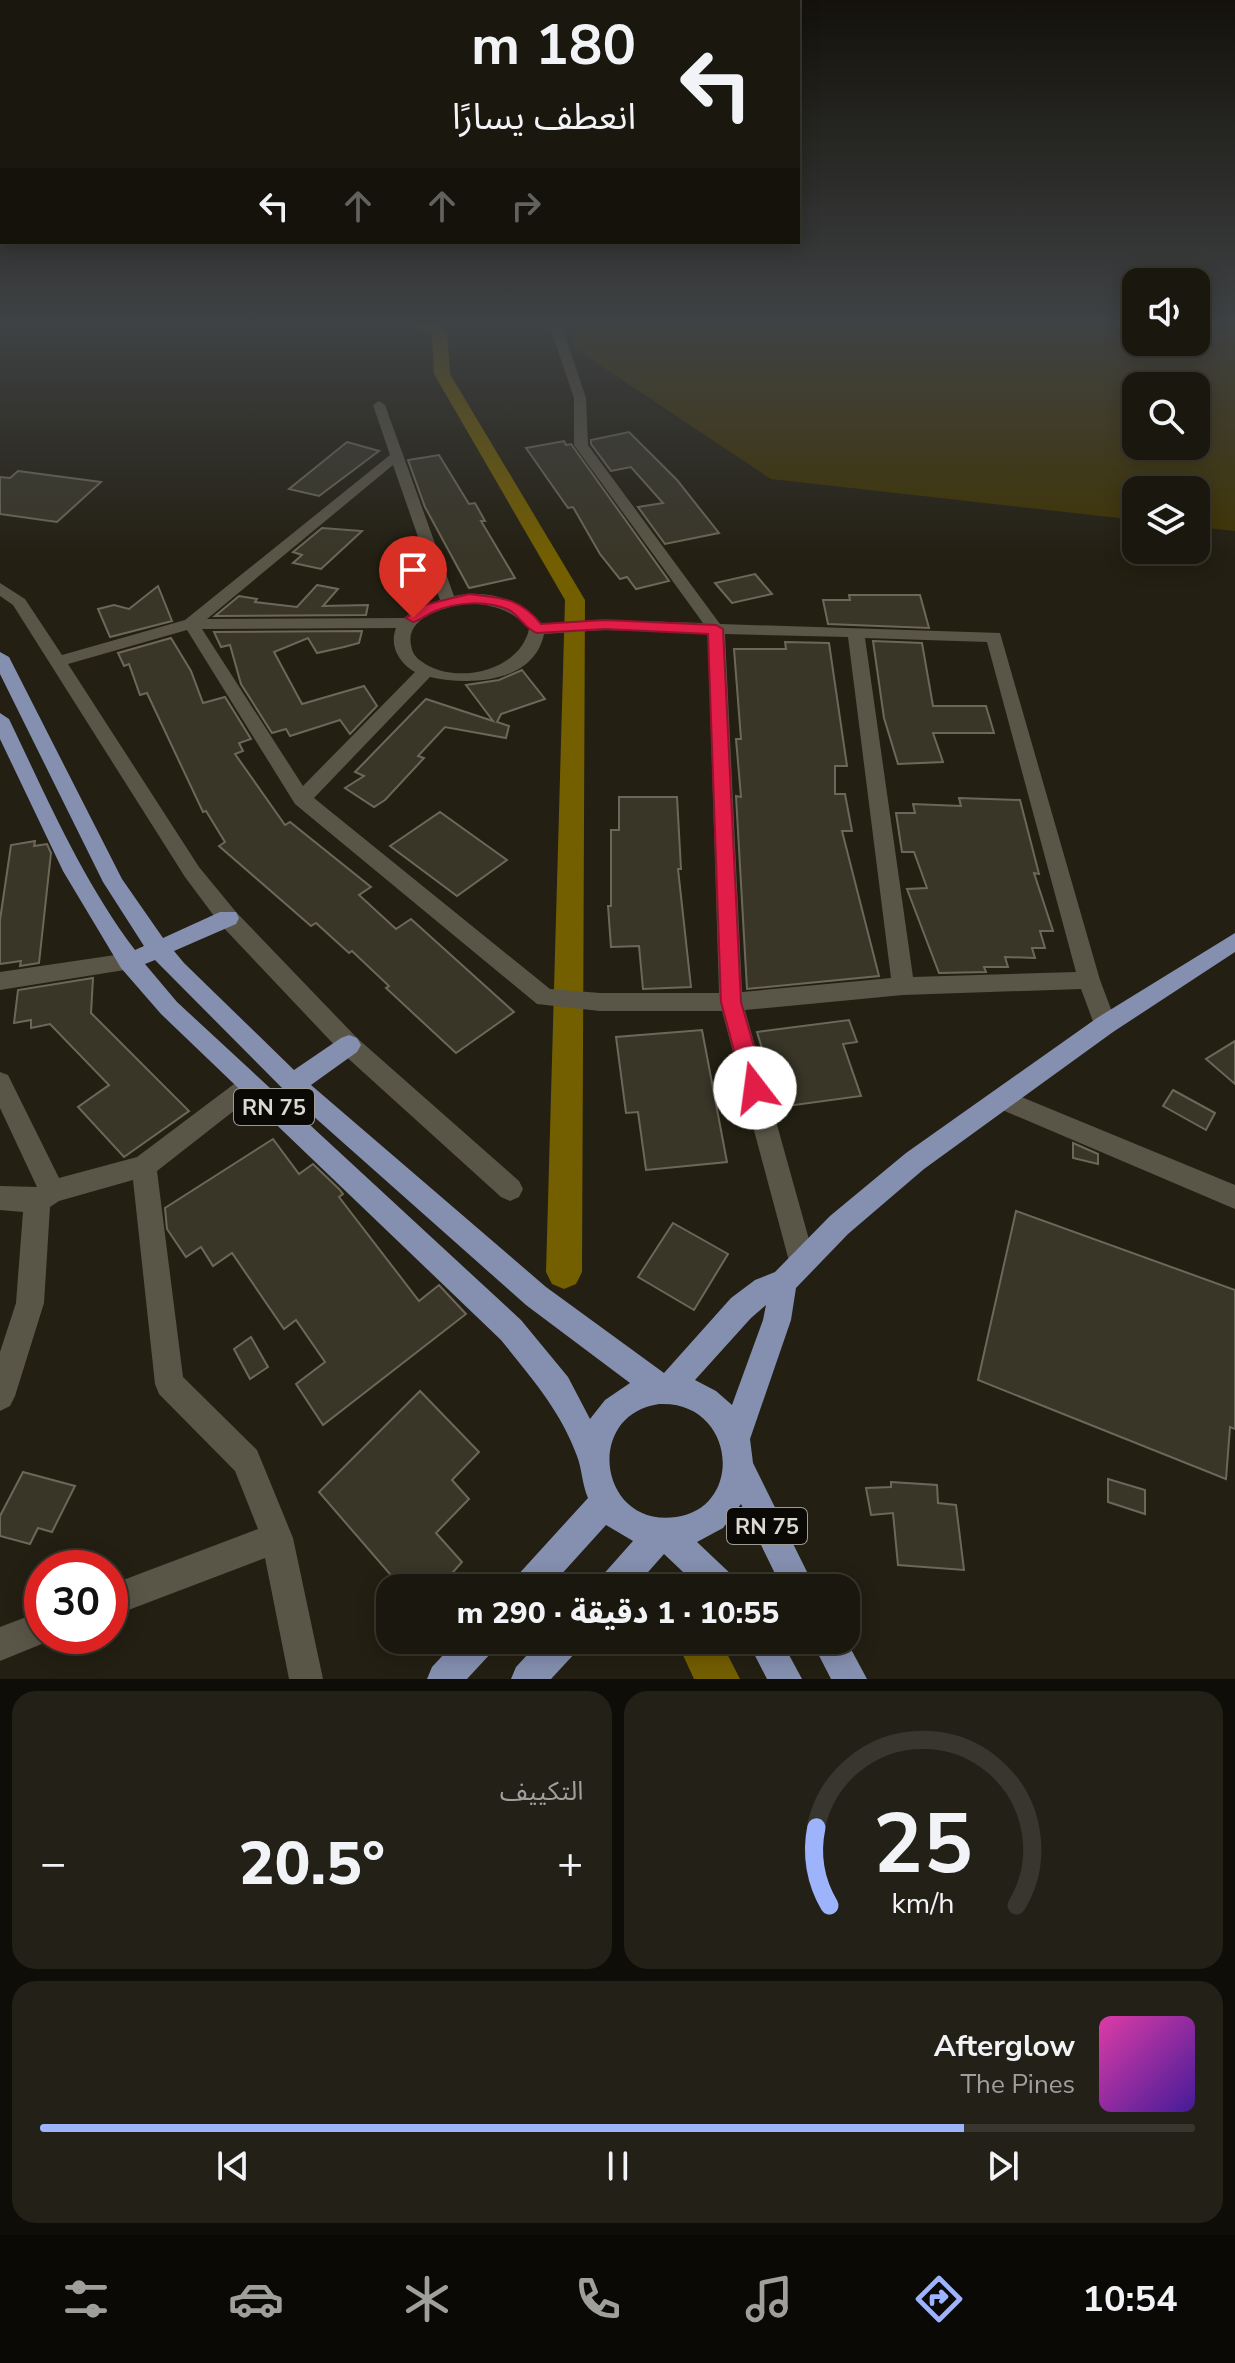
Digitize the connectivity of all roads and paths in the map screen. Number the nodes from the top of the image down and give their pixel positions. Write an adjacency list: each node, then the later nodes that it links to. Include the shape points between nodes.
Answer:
1 (580, 402): 9 (street, via 581,445)
2 (379, 405): 3 (street)
3 (395, 457): 5 (street); 7 (street)
4 (0, 588): 12 (street, via 19,602)
5 (448, 601): 6 (street); 8 (street, via 508,604)
6 (409, 623): 7 (street); 13 (street, via 401,643 406,656)
7 (191, 624): 12 (street); 15 (street)
8 (537, 629): 9 (street); 13 (street, via 532,647 504,670 459,677)
9 (716, 629): 10 (street); 23 (street)
10 (856, 634): 20 (street, via 994,637); 22 (street)
11 (0, 657): 18 (main road, RN 75, via 113,882)
12 (57, 662): 16 (street, via 192,872)
13 (427, 670): 15 (street)
14 (0, 719): 19 (main road, RN 75, via 85,895)
15 (302, 799): 23 (street, via 545,998)
16 (228, 918): 18 (main road); 25 (street)
17 (1233, 945): 24 (main road)
18 (159, 949): 19 (main road); 27 (main road, RN 75)
19 (129, 962): 21 (street); 28 (main road, RN 75)
20 (1089, 980): 22 (street); 24 (street)
21 (0, 981)
22 (903, 986): 23 (street)
23 (731, 1002): 35 (street)
24 (1105, 1025): 29 (main road)
25 (349, 1045): 27 (main road); 31 (street)
26 (0, 1082): 32 (street)
27 (293, 1084): 36 (main road, RN 75, via 536,1296 593,1341)
28 (250, 1085): 30 (street); 39 (main road, RN 75, via 511,1330 558,1387)
29 (1002, 1099): 33 (street); 35 (main road, via 876,1193)
30 (144, 1166): 32 (street); 42 (street, via 169,1384 246,1461)
31 (510, 1189)
32 (45, 1196): 34 (street); 37 (street, via 30,1303)
33 (1235, 1197)
34 (0, 1198)
35 (793, 1272): 36 (main road, via 741,1308); 38 (main road)
36 (665, 1386): 38 (main road, via 692,1392 710,1404 724,1420); 39 (main road, via 639,1391 621,1402 598,1437)
37 (0, 1396)
38 (735, 1452): 41 (main road, via 733,1485 724,1505 690,1532); 46 (main road, RN 75)
39 (595, 1459): 40 (main road)
40 (607, 1500): 41 (main road, via 630,1524); 43 (main road)
41 (664, 1536): 44 (main road); 45 (main road, RN 75)
42 (277, 1538): 47 (street); 53 (street)
43 (540, 1574)
44 (626, 1574)
45 (707, 1574)
46 (792, 1574)
47 (128, 1594)
48 (24, 1634): 49 (street)
49 (0, 1644)
50 (551, 1654): 54 (main road)
51 (771, 1654): 55 (main road)
52 (835, 1654): 56 (main road)
53 (306, 1679)
54 (528, 1679)
55 (785, 1679)
56 (850, 1679)

